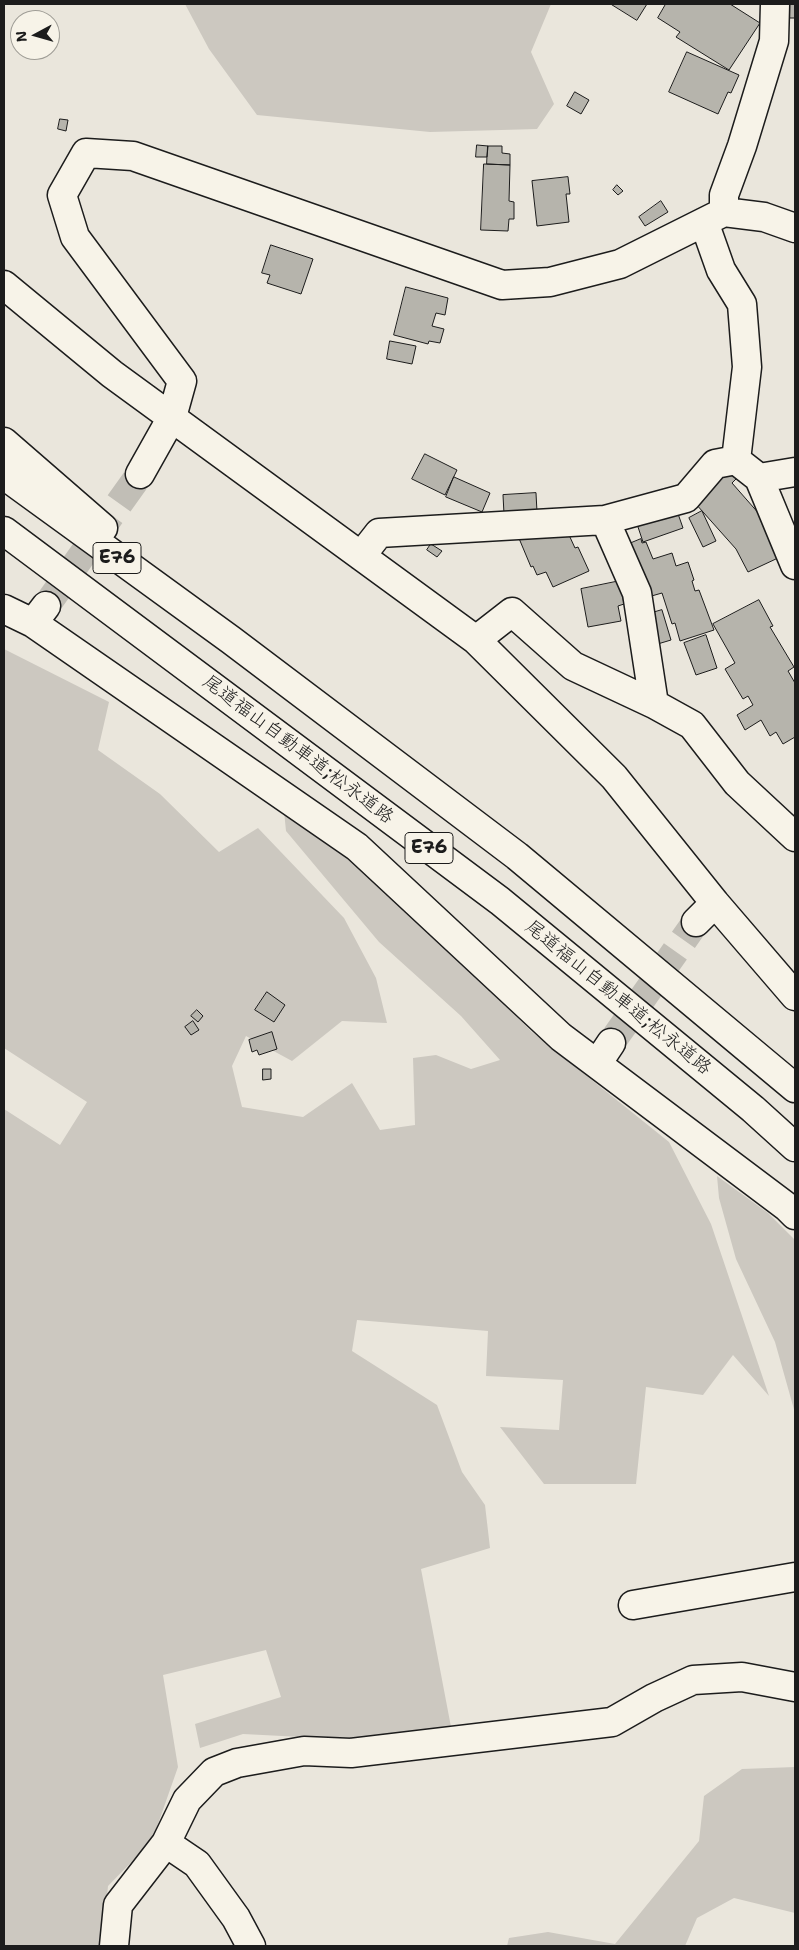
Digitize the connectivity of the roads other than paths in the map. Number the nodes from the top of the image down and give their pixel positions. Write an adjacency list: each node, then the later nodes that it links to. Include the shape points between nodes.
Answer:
1 (775, 4): 2 (main road, via 774,41 742,146)
2 (714, 217): 3 (main road, via 764,217); 5 (main road, via 620,264 550,282 502,285 133,156 86,153 62,195 75,237 182,381); 7 (main road, via 721,270 742,304 747,367)
3 (795, 228)
4 (4, 285): 5 (main road, via 112,374)
5 (172, 417): 9 (main road); 15 (main road)
6 (4, 442): 19 (main road)
7 (736, 460): 11 (main road); 12 (main road, via 715,464 686,498)
8 (795, 472): 11 (main road)
9 (140, 474)
10 (4, 475): 19 (main road, E76)
11 (759, 478): 17 (main road)
12 (605, 520): 15 (main road, via 379,533); 21 (main road, via 637,593)
13 (4, 531): 16 (main road, 尾道福山自動車道;松永道路 / E76)
14 (4, 536): 16 (main road)
15 (361, 556): 20 (main road)
16 (50, 565): 27 (main road, 尾道福山自動車道;松永道路 / E76, via 500,901)
17 (795, 565)
18 (4, 609): 28 (main road, via 40,614 357,847 560,1037 604,1053)
19 (230, 640): 26 (main road, E76, via 517,856)
20 (476, 640): 21 (main road, via 512,612 573,666); 23 (main road, via 614,777)
21 (654, 704): 22 (main road, via 692,725 738,783)
22 (795, 836)
23 (715, 903): 24 (main road); 25 (main road)
24 (696, 922)
25 (795, 996)
26 (795, 1088)
27 (795, 1147)
28 (795, 1215)
29 (795, 1577): 30 (main road)
30 (633, 1605)
31 (795, 1687): 32 (main road, via 742,1677 693,1680 612,1722 351,1753 304,1751 237,1763 214,1772 187,1800)
32 (166, 1843): 33 (main road, via 118,1905); 34 (main road, via 197,1864 236,1918)
33 (114, 1946)
34 (251, 1946)

